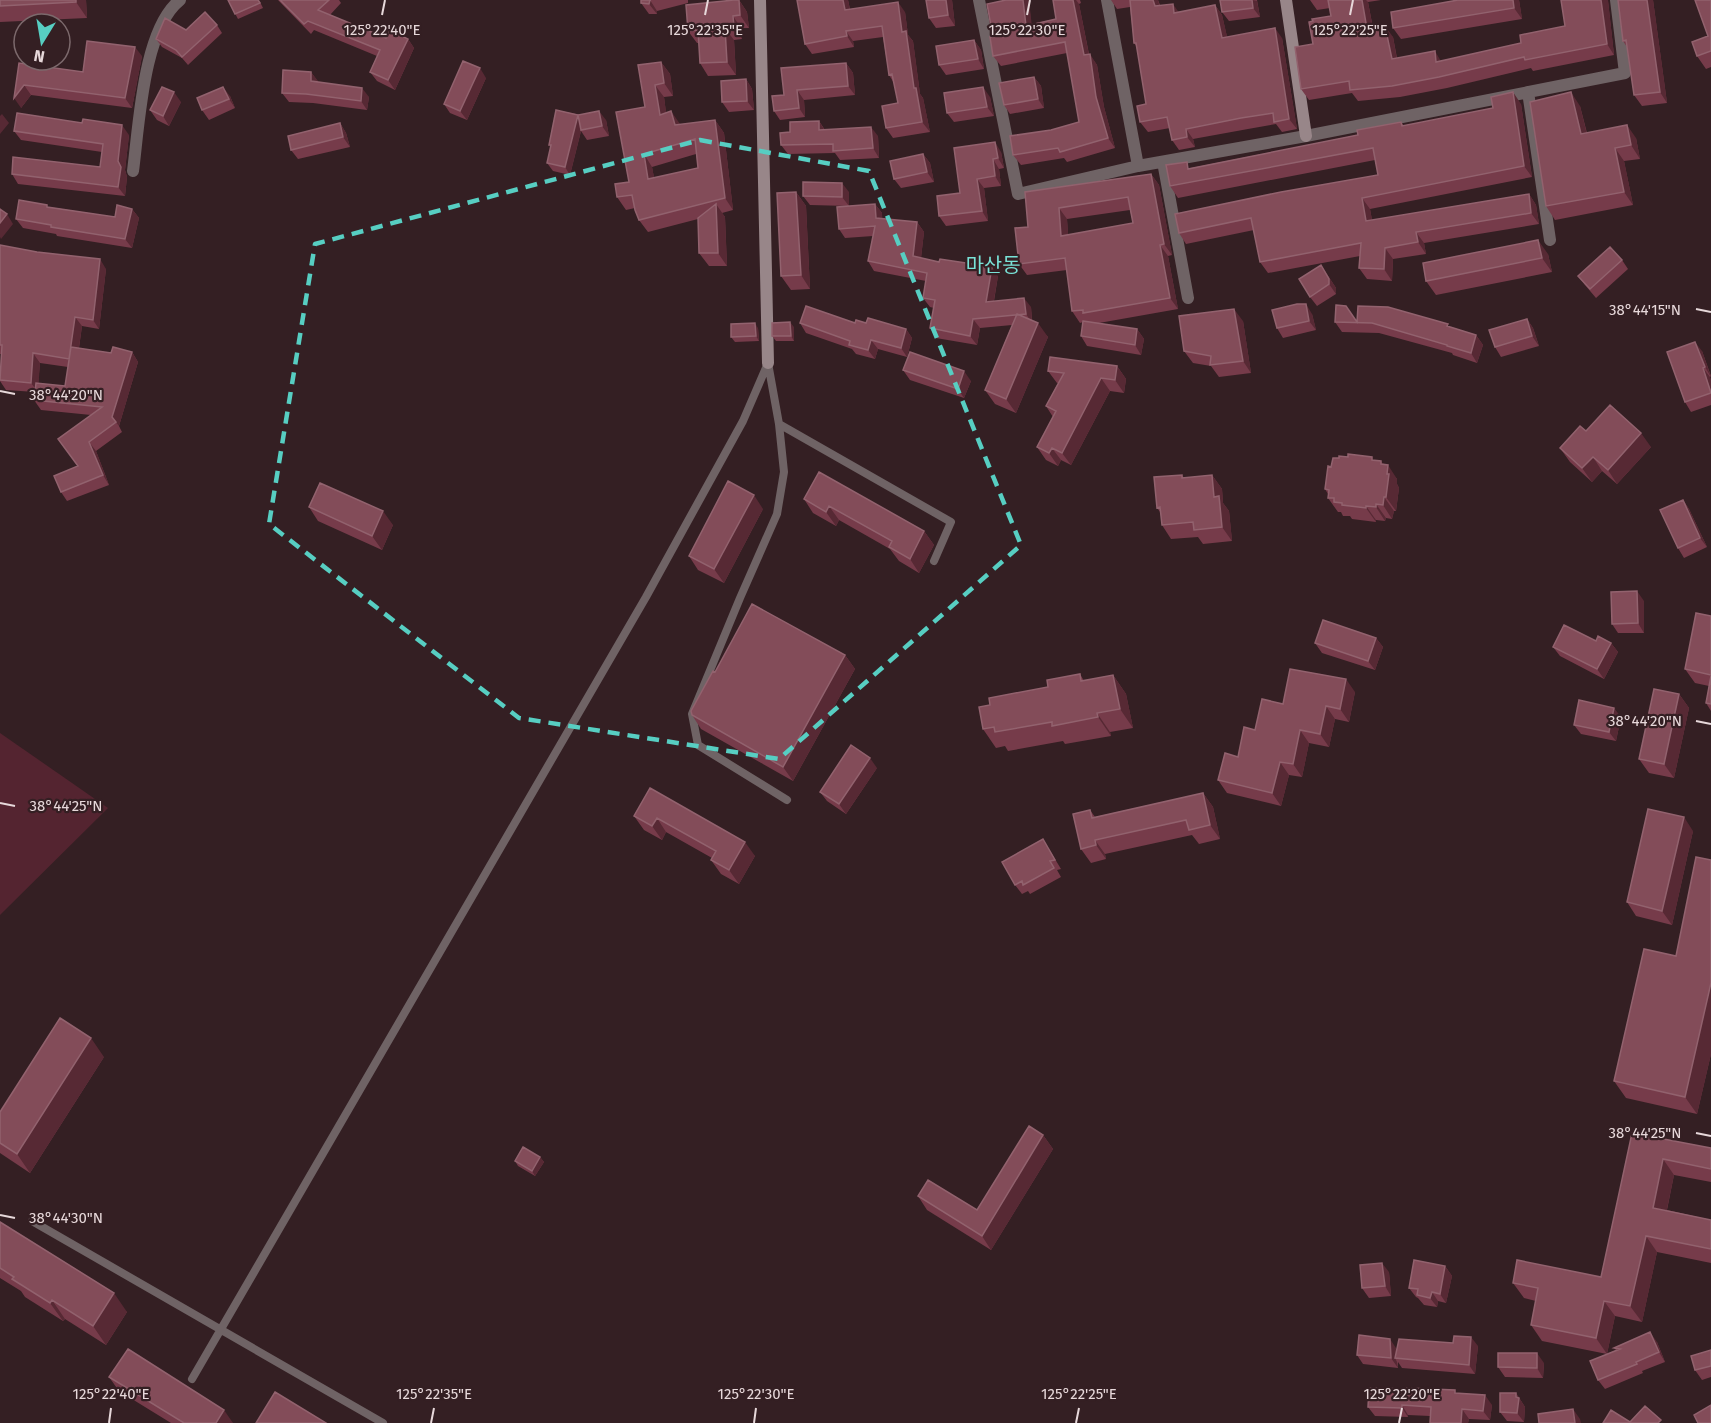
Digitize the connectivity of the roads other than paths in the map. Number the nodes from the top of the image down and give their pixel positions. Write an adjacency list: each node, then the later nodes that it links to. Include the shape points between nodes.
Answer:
1 (180, 0): 11 (street, via 171,8 156,38 146,70)
2 (760, 0): 14 (street)
3 (979, 0): 10 (street, via 1018,194)
4 (1107, 0): 10 (street)
5 (1286, 0): 8 (street)
6 (1616, 0): 7 (street, via 1625,73)
7 (1528, 92): 8 (street); 12 (street)
8 (1306, 136): 9 (street)
9 (1163, 162): 10 (street); 13 (street)
10 (1138, 166)
11 (133, 171)
12 (1550, 240)
13 (1188, 298)
14 (768, 363): 15 (lane); 19 (lane, via 743,421 640,607)
15 (779, 424): 16 (lane, via 951,522); 17 (lane, via 784,472 777,514 692,714 698,745)
16 (934, 561)
17 (787, 800)
18 (33, 1221): 19 (lane)
19 (221, 1330): 20 (lane); 21 (lane)
20 (192, 1379)
21 (382, 1423)

